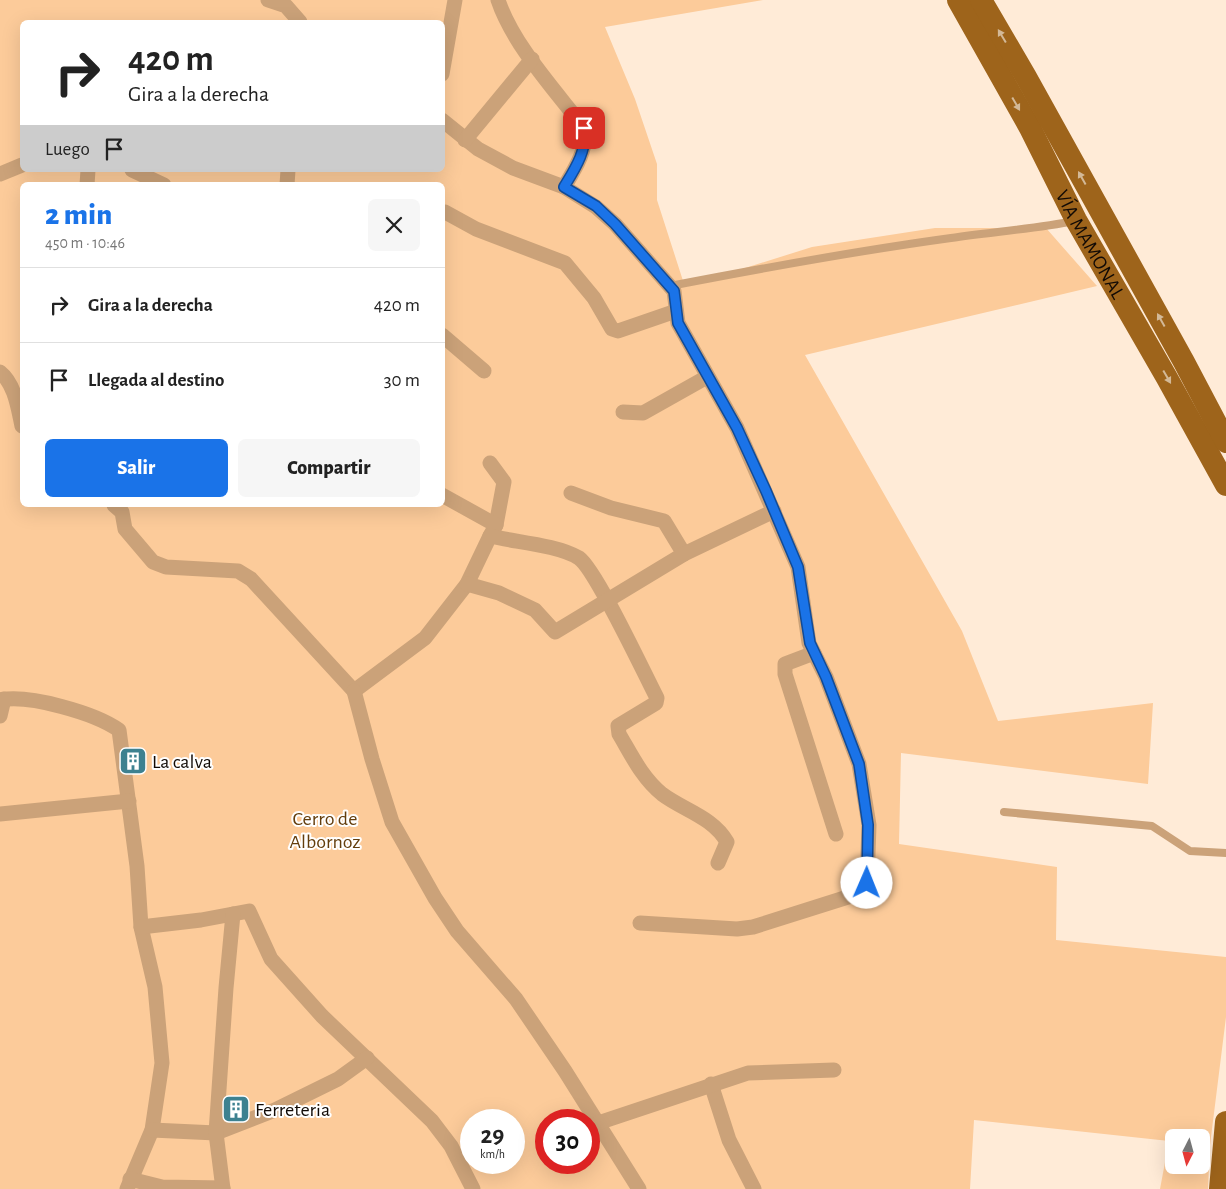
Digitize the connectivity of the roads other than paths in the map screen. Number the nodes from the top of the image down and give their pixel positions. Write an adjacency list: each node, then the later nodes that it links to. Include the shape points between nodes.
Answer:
1 (268, 0): 6 (street, via 286,6)
2 (455, 0): 7 (street)
3 (498, 0): 8 (street, via 502,12)
4 (958, 0): 17 (main road, VÍA MAMONAL, one-way to 17, via 1030,128)
5 (980, 0): 26 (main road, VÍA MAMONAL, one-way to 5)
6 (298, 20)
7 (445, 57)
8 (532, 59): 10 (street); 15 (street, via 584,128 586,139 577,165)
9 (445, 123): 10 (street)
10 (465, 140): 15 (street, via 513,168)
11 (20, 166): 13 (street)
12 (136, 172): 14 (street)
13 (0, 174)
14 (158, 182)
15 (564, 187): 18 (street, via 596,206)
16 (445, 212): 19 (street, via 476,229 565,264 594,298 612,329 618,331)
17 (1076, 220): 18 (lane, via 1037,229 793,262); 28 (main road, VÍA MAMONAL, one-way to 28)
18 (670, 286): 19 (street, via 674,291)
19 (676, 311): 23 (street, via 678,323)
20 (445, 338): 21 (street)
21 (484, 371)
22 (0, 372): 25 (street, via 6,376)
23 (707, 377): 24 (street, via 643,413); 32 (street, via 737,428)
24 (623, 412)
25 (20, 419)
26 (1226, 442)
27 (490, 463): 33 (street, via 504,482)
28 (1226, 485)
29 (571, 493): 34 (street, via 611,508 664,521)
30 (445, 497): 33 (street)
31 (116, 507): 38 (street, via 122,512 125,529 153,562 166,567 238,571 251,579)
32 (774, 511): 34 (street); 37 (street, via 798,567)
33 (493, 531): 35 (street); 36 (street, via 579,558 594,577)
34 (684, 554): 36 (street)
35 (467, 584): 36 (street, via 500,593 535,610 555,632); 38 (street, via 425,638)
36 (606, 601): 46 (street, via 657,698 656,703 618,726 619,734 644,775 662,794 723,834 727,842)
37 (814, 653): 44 (street, via 786,664 785,674); 48 (street, via 859,764 868,825 867,883 864,888 851,896 753,927 737,929)
38 (354, 691): 53 (street, via 392,822 434,898 457,931 516,998)
39 (2, 699): 40 (street); 41 (street, via 46,702 109,723 119,730)
40 (0, 716)
41 (129, 800): 43 (street); 49 (street, via 138,866)
42 (1004, 812): 45 (lane, via 1152,826 1190,851)
43 (0, 814)
44 (836, 834)
45 (1226, 853)
46 (718, 863)
47 (233, 914): 49 (street); 50 (street, via 250,912 271,959 322,1016); 58 (street)
48 (640, 923)
49 (141, 927): 57 (street, via 160,1026 162,1063)
50 (367, 1058): 58 (street, via 338,1079); 61 (street, via 432,1120 452,1146)
51 (834, 1070): 52 (street, via 748,1073)
52 (711, 1084): 54 (street); 63 (street, via 729,1140)
53 (589, 1109)
54 (600, 1122)
55 (1226, 1122): 64 (main road)
56 (600, 1126): 62 (street)
57 (152, 1130): 58 (street); 59 (street)
58 (216, 1133): 60 (street)
59 (128, 1184): 60 (street)
60 (223, 1189)
61 (473, 1189)
62 (640, 1189)
63 (754, 1189)
64 (1220, 1189)

